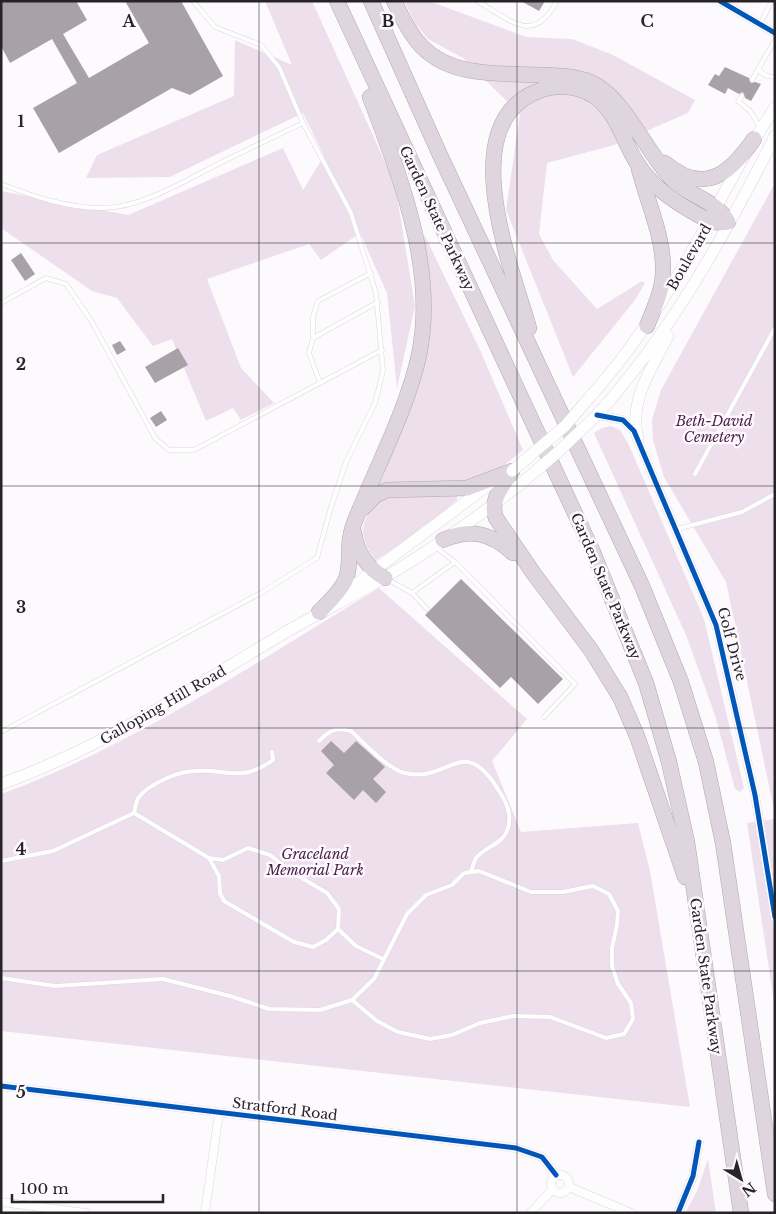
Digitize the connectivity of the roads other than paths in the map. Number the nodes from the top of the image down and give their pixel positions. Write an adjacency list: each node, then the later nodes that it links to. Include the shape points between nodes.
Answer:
1 (192, 1): 19 (lane, via 215,27 261,44 272,56)
2 (336, 1): 45 (highway, via 405,195 417,246 422,305 420,345 414,372); 65 (highway, Garden State Parkway, via 592,550 627,632 652,703 674,782 687,842)
3 (371, 1): 35 (highway)
4 (394, 1): 22 (highway, via 417,41 438,59 469,71 562,76 590,82 614,100)
5 (478, 1): 10 (lane)
6 (492, 1): 10 (lane)
7 (557, 1): 10 (lane, via 543,22 534,26 517,24)
8 (720, 1): 11 (street)
9 (772, 1): 11 (lane)
10 (489, 8)
11 (760, 24): 12 (street)
12 (775, 32)
13 (775, 40): 14 (lane)
14 (758, 70): 15 (lane); 16 (lane)
15 (775, 77)
16 (752, 80)
17 (742, 96): 20 (lane, via 738,102 750,111)
18 (775, 107): 20 (main road, Boulevard)
19 (303, 123): 24 (lane, via 180,183 123,206 103,209 79,207); 27 (lane, via 351,213)
20 (758, 134): 22 (highway, via 727,171 698,180 674,170); 25 (main road, Boulevard)
21 (775, 136): 26 (main road, Boulevard)
22 (644, 141): 25 (highway, via 673,181)
23 (637, 163): 25 (highway, via 663,194); 31 (highway, via 663,264 660,292); 35 (highway, via 606,107 592,95 575,88 547,88 526,96 511,110 500,129 493,158 494,195)
24 (1, 184)
25 (713, 214): 26 (highway); 31 (main road, Boulevard)
26 (728, 222): 28 (main road, Boulevard)
27 (371, 273): 29 (lane); 33 (lane, via 318,301 313,316)
28 (692, 289): 38 (main road, Boulevard, via 649,352); 40 (main road, via 639,395 635,416)
29 (378, 302): 33 (lane); 34 (lane)
30 (1, 303): 36 (lane, via 46,278 66,284 92,322 155,438 170,450 194,450)
31 (647, 326): 37 (main road, Boulevard)
32 (775, 328): 42 (lane)
33 (313, 338): 36 (lane, via 309,353)
34 (382, 350): 36 (lane); 55 (lane, via 383,371 375,403 346,462 317,558 259,594)
35 (545, 380): 75 (highway, via 658,624 700,742 727,863)
36 (320, 383)
37 (589, 398): 39 (main road, Galloping Hill Road, bridge)
38 (597, 415): 39 (main road, bridge); 40 (street, Golf Drive, via 623,420); 44 (main road, Galloping Hill Road, bridge)
39 (565, 426): 41 (main road, Galloping Hill Road, bridge)
40 (638, 439): 46 (street, Golf Drive)
41 (512, 471): 44 (highway, via 496,495); 45 (highway, via 467,488 388,490 372,499); 49 (main road, Galloping Hill Road, via 492,482)
42 (695, 474)
43 (775, 494): 46 (lane, via 742,512)
44 (494, 505): 47 (main road, Galloping Hill Road); 50 (highway, via 498,522)
45 (356, 518): 49 (highway, via 357,545); 53 (highway, via 350,539 346,579 340,590)
46 (677, 529): 63 (street, Golf Drive, via 711,609 722,645 757,801)
47 (438, 543): 48 (lane); 49 (main road, Galloping Hill Road); 50 (highway, via 467,532 485,535 508,548)
48 (455, 562): 51 (lane); 54 (lane, via 575,684)
49 (380, 574): 51 (lane); 53 (main road, Galloping Hill Road)
50 (534, 574): 65 (highway, via 594,655 625,706 683,870)
51 (412, 593): 52 (lane)
52 (426, 609)
53 (318, 612): 58 (main road, Galloping Hill Road, via 81,752)
54 (544, 718)
55 (1, 732)
56 (319, 740): 62 (lane, via 331,730 351,731 402,773 414,775 467,761 480,766 507,804 509,818 507,831 476,858)
57 (272, 752): 59 (lane, via 273,760 259,770 229,775 196,770 167,777 138,799)
58 (1, 784)
59 (134, 813): 60 (lane); 61 (lane, via 53,851)
60 (209, 858): 64 (lane, via 223,860 248,848 270,855 290,872 327,893 339,909); 64 (lane, via 219,876 224,902 294,942 313,947)
61 (1, 861)
62 (471, 872): 66 (lane, via 464,873 452,885 426,895 407,914); 68 (lane, via 479,871 531,892 563,892 593,886 609,894 618,910 612,966 618,984 631,1003 633,1019 624,1034 606,1038 550,1017 513,1016 480,1022 452,1035 430,1039 398,1032 377,1021)
63 (775, 917)
64 (338, 928): 66 (lane, via 356,946)
65 (702, 943): 82 (highway, Garden State Parkway)
66 (382, 959): 68 (lane, via 374,980)
67 (1, 978): 68 (lane, via 55,986 163,979 268,1009 320,1010)
68 (352, 1000)
69 (1, 1086): 70 (street, Stratford Road)
70 (219, 1113): 72 (street, Stratford Road, via 516,1148 542,1157); 78 (street)
71 (699, 1142): 81 (street, via 693,1176)
72 (556, 1175): 73 (street, via 568,1178); 74 (street, via 551,1182)
73 (569, 1187): 74 (street, via 562,1193); 80 (street)
74 (553, 1189): 79 (street)
75 (775, 1194)
76 (1, 1202): 77 (street)
77 (86, 1213)
78 (205, 1213)
79 (530, 1213)
80 (631, 1213)
81 (678, 1213)
82 (741, 1213)

